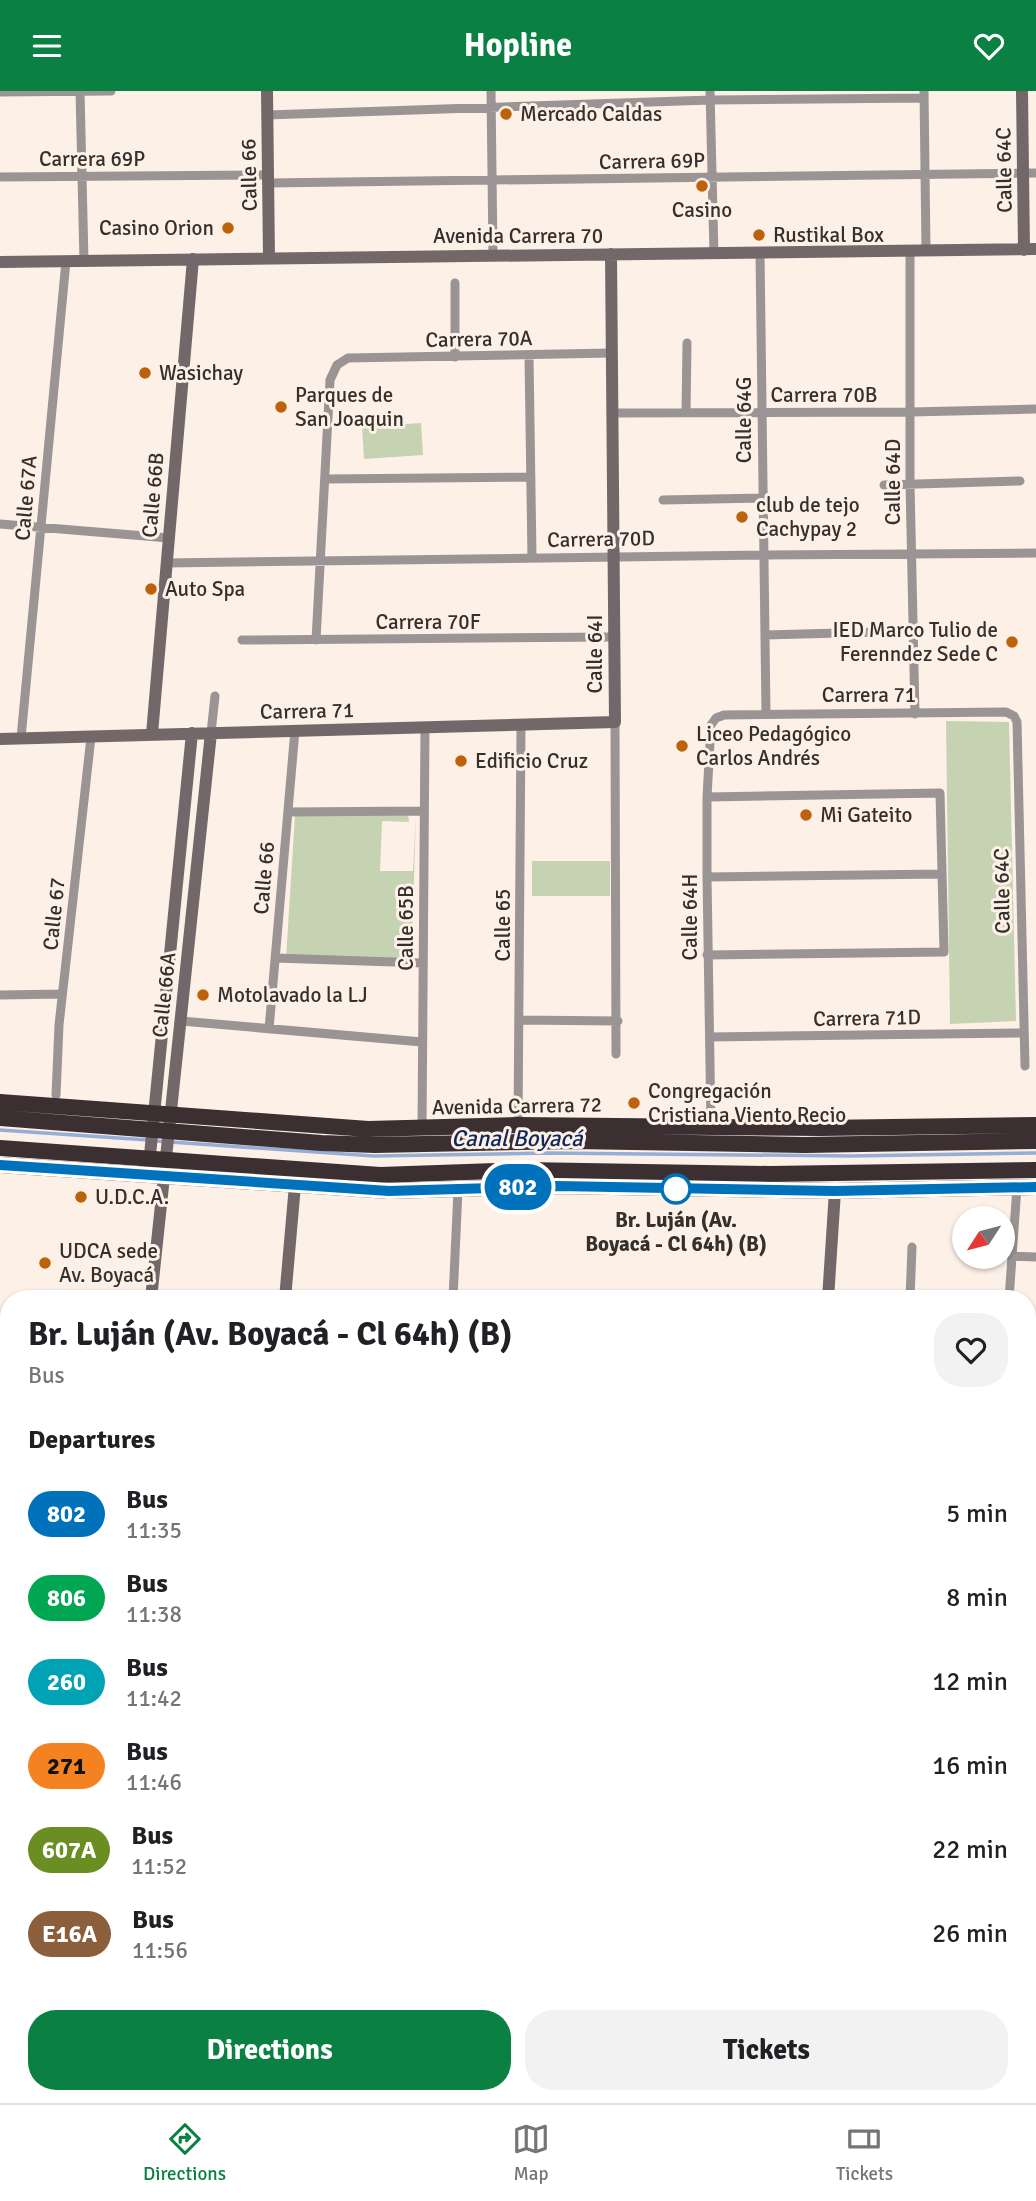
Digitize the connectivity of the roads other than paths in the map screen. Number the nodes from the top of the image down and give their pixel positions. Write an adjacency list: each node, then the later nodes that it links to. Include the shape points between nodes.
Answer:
1 (80, 91): 2 (street); 6 (street); 14 (street)
2 (111, 91)
3 (267, 91): 10 (street, Calle 66)
4 (491, 91): 9 (street)
5 (1022, 91): 12 (street, Calle 64C)
6 (0, 92)
7 (924, 95): 8 (street); 11 (street)
8 (710, 96): 9 (street); 15 (street)
9 (491, 108): 10 (street); 17 (street)
10 (267, 115): 16 (street, Calle 66)
11 (925, 173): 12 (street, Carrera 69P); 15 (street, Carrera 69P); 20 (street)
12 (1030, 173): 18 (street, Calle 64C)
13 (0, 177): 14 (street, Carrera 69P)
14 (81, 178): 16 (street, Carrera 69P); 28 (street)
15 (712, 178): 17 (street, Carrera 69P); 23 (street)
16 (268, 179): 17 (street, Carrera 69P); 25 (street, Calle 66)
17 (492, 182): 24 (street)
18 (1030, 249): 20 (street, Avenida Carrera 70)
19 (910, 250): 20 (street, Avenida Carrera 70); 21 (street, Avenida Carrera 70); 36 (street, Calle 64D)
20 (926, 250)
21 (760, 253): 23 (street, Avenida Carrera 70); 39 (street, Calle 64G)
22 (611, 254): 23 (street, Avenida Carrera 70); 24 (street, Avenida Carrera 70); 32 (street, Calle 64I)
23 (714, 254)
24 (493, 255): 25 (street, Avenida Carrera 70)
25 (269, 258): 26 (street, Avenida Carrera 70)
26 (193, 259): 28 (street, Avenida Carrera 70); 49 (street, Calle 66B)
27 (66, 261): 28 (street, Avenida Carrera 70); 29 (street, Avenida Carrera 70); 48 (street, Calle 67A)
28 (84, 261)
29 (0, 262)
30 (456, 283): 34 (street)
31 (687, 343): 38 (street)
32 (611, 353): 33 (street, Carrera 70A); 37 (street, Calle 64I)
33 (529, 356): 34 (street, Carrera 70A); 40 (street)
34 (455, 357): 41 (street, Carrera 70A, via 348,358 337,365 330,380)
35 (1036, 409): 36 (street, Carrera 70B)
36 (911, 412): 39 (street, Carrera 70B); 43 (street, Calle 64D)
37 (612, 413): 38 (street, Carrera 70B); 53 (street, Calle 64I)
38 (686, 413): 39 (street, Carrera 70B)
39 (761, 413): 45 (street, Calle 64G)
40 (531, 477): 41 (street); 54 (street)
41 (326, 479): 55 (street)
42 (1020, 481): 43 (street)
43 (910, 484): 44 (street); 51 (street, Calle 64D)
44 (884, 485)
45 (762, 498): 46 (street); 52 (street, Calle 64G)
46 (663, 499)
47 (0, 524): 48 (street)
48 (41, 527): 49 (street); 75 (street, Calle 67A)
49 (169, 538): 56 (street, Calle 66B)
50 (1036, 553): 51 (street, Carrera 70D)
51 (911, 554): 52 (street, Carrera 70D); 57 (street, Calle 64D)
52 (764, 555): 53 (street, Carrera 70D); 58 (street, Calle 64G)
53 (613, 557): 54 (street, Carrera 70D); 59 (street, Calle 64I)
54 (532, 558): 55 (street, Carrera 70D)
55 (320, 561): 56 (street, Carrera 70D); 60 (street)
56 (166, 563): 73 (street, Calle 66B)
57 (914, 631): 58 (street); 64 (street, Calle 64D)
58 (765, 635): 63 (street, Calle 64G)
59 (614, 637): 60 (street, Carrera 70F); 67 (street, Calle 64I)
60 (316, 640): 61 (street, Carrera 70F)
61 (242, 641)
62 (215, 696): 72 (street, Calle 66A)
63 (766, 714): 64 (street, Carrera 71); 65 (street, Carrera 71)
64 (915, 714): 66 (street, Carrera 71, via 1006,712)
65 (724, 715): 77 (street, Calle 64H, via 711,725)
66 (1014, 716): 91 (street, Calle 64C)
67 (615, 722): 68 (street, Carrera 71); 89 (street, Calle 64I)
68 (521, 725): 69 (street, Carrera 71); 87 (street, Calle 65)
69 (425, 727): 70 (street, Carrera 71); 78 (street, Calle 65B)
70 (295, 730): 72 (street, Carrera 71); 79 (street, Calle 66)
71 (192, 733): 72 (street, Carrera 71); 73 (street, Carrera 71); 103 (street, Calle 66A)
72 (211, 733): 88 (street, Calle 66A)
73 (152, 734): 74 (street, Carrera 71)
74 (91, 737): 75 (street, Carrera 71); 85 (street, Calle 67)
75 (21, 738): 76 (street, Carrera 71)
76 (0, 739)
77 (707, 797): 80 (street, via 940,793); 81 (street, Calle 64H)
78 (424, 811): 79 (street); 84 (street, Calle 65B)
79 (289, 813): 83 (street, Calle 66)
80 (942, 874): 81 (street); 82 (street, via 944,952)
81 (707, 877): 82 (street, Calle 64H)
82 (707, 955): 92 (street, Calle 64H)
83 (275, 958): 84 (street); 90 (street, Calle 66)
84 (423, 964): 93 (street, Calle 65B)
85 (62, 994): 86 (street); 96 (street, Calle 67)
86 (0, 995)
87 (519, 1020): 89 (street); 99 (street, Calle 65)
88 (181, 1021): 90 (street); 103 (street, Calle 66A)
89 (618, 1021): 94 (street, Calle 64I)
90 (269, 1029): 93 (street)
91 (1024, 1033): 92 (street, Carrera 71D); 95 (street, Calle 64C)
92 (710, 1037): 104 (street, Calle 64H)
93 (422, 1042): 105 (street, Calle 65B)
94 (617, 1054)
95 (1025, 1066)
96 (57, 1095)
97 (0, 1102): 103 (highway, Avenida Carrera 72)
98 (0, 1118): 103 (highway, Avenida Carrera 72)
99 (518, 1125): 100 (highway, Avenida Carrera 72); 105 (highway, Avenida Carrera 72)
100 (601, 1125): 104 (highway, Avenida Carrera 72); 106 (highway)
101 (1036, 1125): 102 (highway, Avenida Carrera 72)
102 (923, 1126): 104 (highway, Avenida Carrera 72); 108 (highway)
103 (161, 1127): 105 (highway, Avenida Carrera 72); 106 (highway, Avenida Carrera 72, via 375,1145); 110 (street, Calle 66A)
104 (711, 1127)
105 (422, 1128)
106 (628, 1142): 108 (highway, Avenida Carrera 72)
107 (1036, 1142): 108 (highway, Avenida Carrera 72)
108 (898, 1144)
109 (0, 1147): 110 (highway)
110 (158, 1161): 111 (highway); 112 (highway, via 380,1175); 115 (highway); 127 (street, Calle 66A)
111 (0, 1165)
112 (587, 1170): 114 (highway); 116 (highway)
113 (1036, 1170): 114 (highway)
114 (651, 1171): 119 (highway)
115 (295, 1185): 120 (highway); 128 (street)
116 (557, 1186): 119 (highway); 120 (highway)
117 (1017, 1187): 118 (highway); 121 (highway); 122 (street)
118 (1036, 1187)
119 (677, 1189): 121 (highway)
120 (458, 1190): 129 (street)
121 (835, 1191): 130 (street)
122 (1015, 1215)
123 (912, 1247): 131 (street)
124 (1015, 1256): 125 (street)
125 (1036, 1257)
126 (1011, 1269): 132 (street)
127 (152, 1290)
128 (286, 1290)
129 (453, 1290)
130 (829, 1290)
131 (910, 1290)
132 (1010, 1290)

